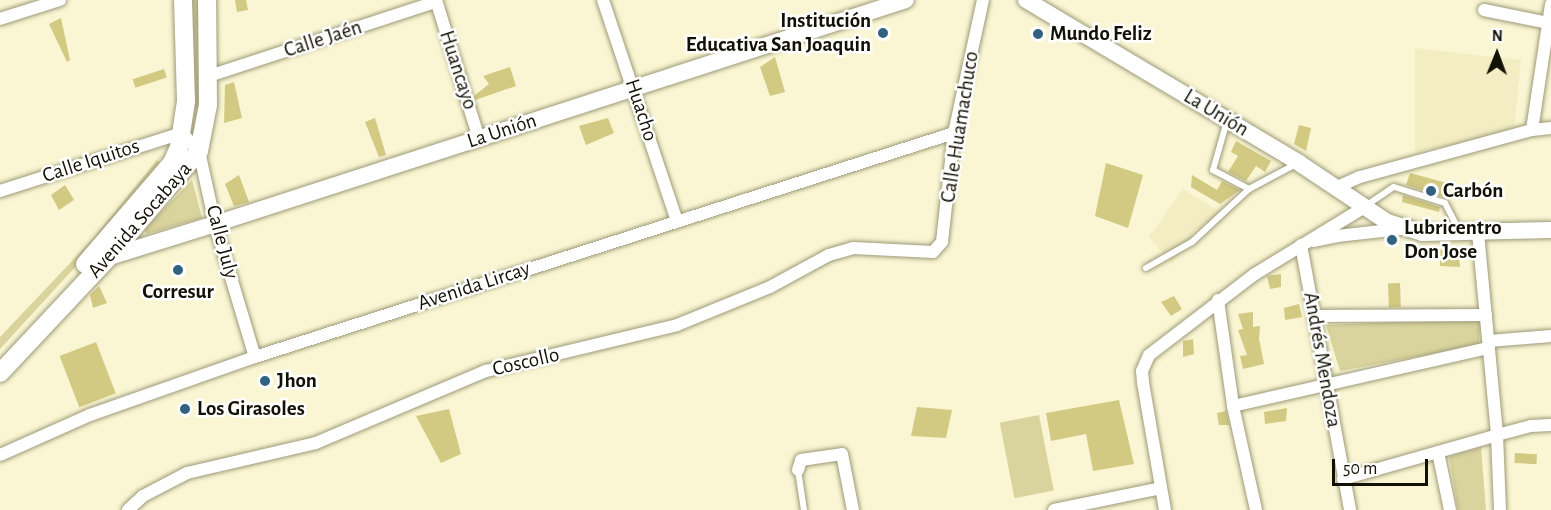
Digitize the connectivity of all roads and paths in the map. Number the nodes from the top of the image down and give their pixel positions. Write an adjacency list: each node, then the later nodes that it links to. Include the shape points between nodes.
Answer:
1 (60, 0): 12 (street)
2 (183, 0): 19 (main road, Avenida Socabaya, via 186,101)
3 (207, 0): 14 (main road, Avenida Socabaya)
4 (603, 0): 15 (street, Huacho)
5 (906, 0): 15 (main road, La Unión)
6 (983, 0): 20 (street, Calle Huamachuco)
7 (1026, 0): 10 (main road, La Unión)
8 (436, 1): 14 (street, Calle Jaén); 21 (street, Huancayo)
9 (1551, 4): 13 (street)
10 (1046, 6): 16 (main road, La Unión)
11 (1484, 10): 13 (street)
12 (0, 19)
13 (1548, 23): 18 (street)
14 (209, 76): 22 (main road, Avenida Socabaya)
15 (633, 88): 21 (main road, La Unión); 28 (street, Huacho)
16 (1228, 120): 23 (main road, La Unión); 25 (lane, via 1213,170)
17 (1551, 128): 18 (street)
18 (1532, 130): 24 (street, via 1360,177)
19 (182, 133): 22 (street); 26 (street, Calle Iquitos); 36 (main road, Avenida Socabaya, via 172,163)
20 (954, 133): 28 (street, Avenida Lircay); 35 (street, Calle Huamachuco, via 942,242)
21 (479, 139): 29 (main road, La Unión)
22 (199, 151): 29 (street, Calle July); 36 (main road, Avenida Socabaya)
23 (1299, 163): 24 (main road, La Unión); 25 (lane)
24 (1335, 188): 27 (main road, La Unión)
25 (1249, 189): 37 (lane, via 1192,242)
26 (0, 191)
27 (1364, 208): 30 (main road, La Unión); 33 (lane, via 1394,188 1445,203); 34 (street)
28 (677, 221): 44 (street, Avenida Lircay)
29 (216, 224): 36 (main road, La Unión); 44 (street, Calle July)
30 (1404, 229): 33 (main road, La Unión); 34 (street, via 1337,236)
31 (1551, 230): 32 (main road, La Unión)
32 (1478, 233): 33 (main road, La Unión); 39 (street)
33 (1460, 234)
34 (1301, 245): 38 (street); 40 (street, Andrés Mendoza)
35 (933, 252): 55 (street, Coscollo, via 853,248 829,255 770,287 678,325 486,371 316,443 187,473 143,496)
36 (105, 253): 43 (main road, Avenida Socabaya); 45 (main road, Avenida Socabaya)
37 (1146, 268)
38 (1218, 300): 47 (street); 54 (street, via 1156,347 1142,370)
39 (1486, 315): 40 (street); 42 (street)
40 (1315, 316): 46 (street, Andrés Mendoza)
41 (1551, 336): 42 (street)
42 (1489, 344): 46 (street); 49 (street)
43 (0, 356)
44 (255, 357): 51 (street, Avenida Lircay, via 90,415)
45 (0, 373)
46 (1326, 385): 47 (street); 53 (street, Andrés Mendoza)
47 (1233, 406): 60 (street)
48 (1551, 425): 49 (street)
49 (1497, 435): 50 (street); 63 (street)
50 (1438, 452): 53 (street); 62 (street)
51 (0, 455)
52 (798, 470): 56 (lane); 57 (street, via 801,460 842,454)
53 (1343, 479): 61 (street, Andrés Mendoza)
54 (1161, 488): 58 (street); 59 (street)
55 (128, 510)
56 (804, 510)
57 (853, 510)
58 (1053, 510)
59 (1165, 510)
60 (1254, 510)
61 (1350, 510)
62 (1450, 510)
63 (1500, 510)

